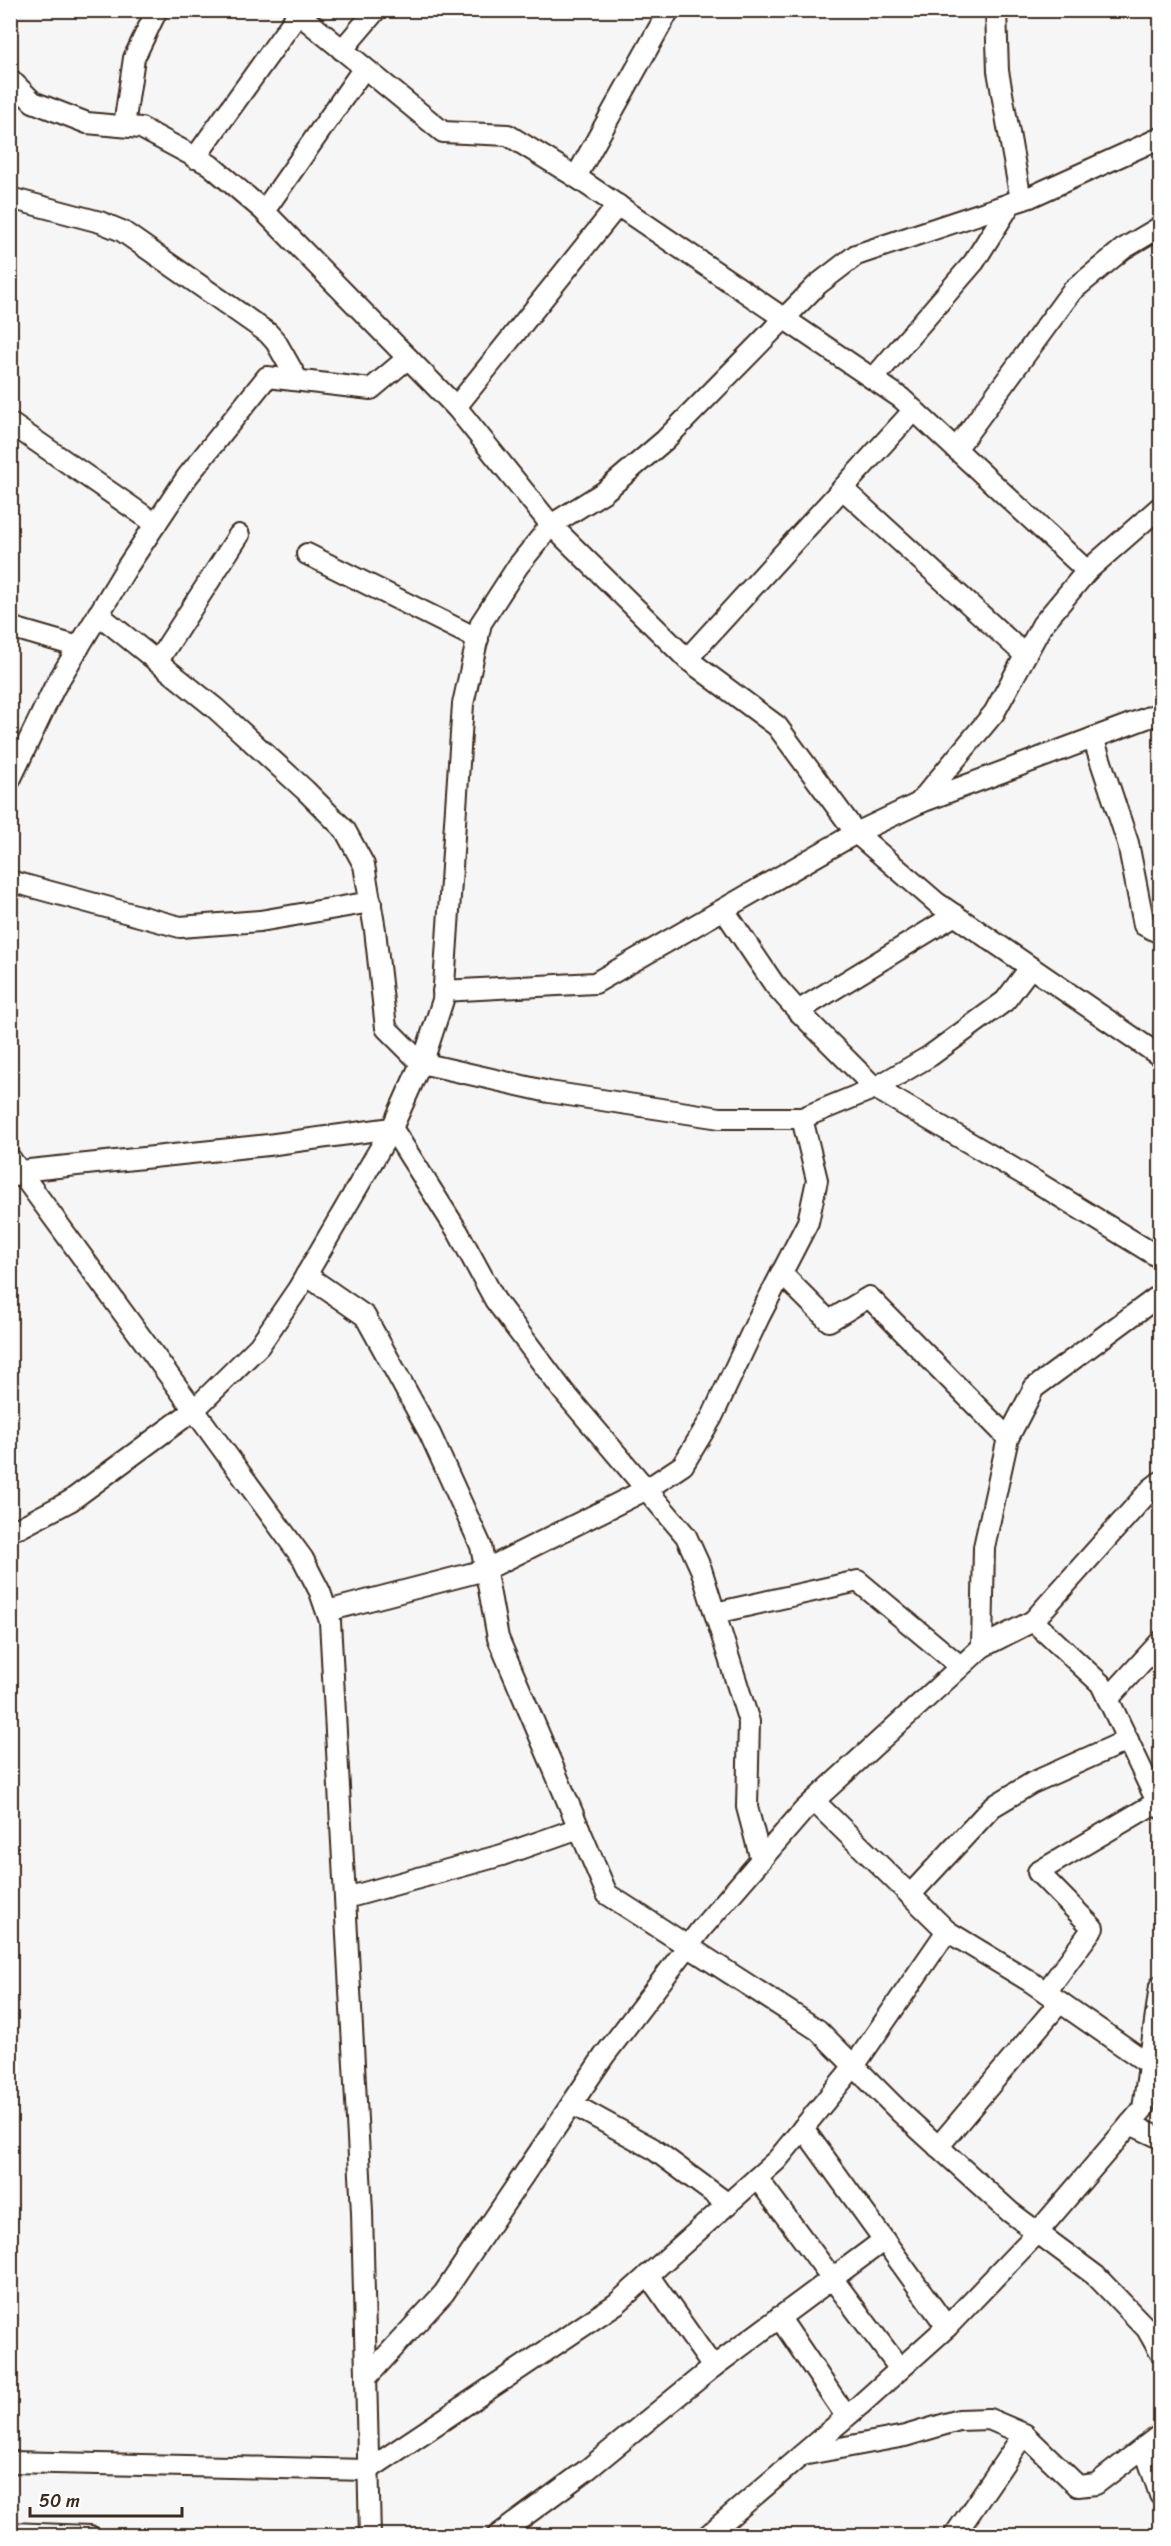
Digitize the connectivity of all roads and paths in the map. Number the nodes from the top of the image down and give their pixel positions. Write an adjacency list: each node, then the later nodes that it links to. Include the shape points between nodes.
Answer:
1 (157, 10): 9 (street, via 134,58)
2 (376, 10): 6 (street)
3 (669, 10): 12 (street)
4 (996, 10): 14 (street, via 998,71)
5 (296, 12): 6 (street); 11 (street)
6 (342, 50): 7 (street)
7 (364, 68): 12 (street, via 443,132 508,135); 16 (street)
8 (10, 79): 9 (street, via 33,102 87,123)
9 (124, 126): 11 (street, via 141,128)
10 (1161, 138): 14 (street)
11 (195, 158): 16 (street, via 210,165)
12 (576, 177): 15 (street)
13 (10, 198): 20 (street, via 122,231 268,333)
14 (1016, 202): 18 (street, via 856,255 817,285); 21 (street, via 974,262)
15 (618, 205): 18 (street); 22 (street)
16 (264, 211): 19 (street)
17 (1161, 227): 25 (street, via 1123,249 1072,291)
18 (785, 318): 21 (street); 29 (street, via 665,440 604,492)
19 (408, 358): 20 (street, via 371,389); 22 (street)
20 (297, 379): 28 (street, via 267,377 187,477)
21 (873, 379): 23 (street)
22 (456, 407): 29 (street)
23 (914, 410): 25 (street); 26 (street)
24 (10, 423): 28 (street)
25 (956, 449): 32 (street)
26 (844, 490): 37 (street); 38 (street)
27 (1161, 507): 32 (street)
28 (156, 524): 33 (street)
29 (551, 525): 35 (street, via 481,623); 38 (street)
30 (238, 536): 39 (street)
31 (307, 554): 35 (street)
32 (1087, 571): 37 (street, via 1042,625)
33 (98, 615): 36 (street); 39 (street)
34 (10, 627): 36 (street)
35 (478, 639): 51 (street, via 463,704)
36 (79, 647): 42 (street, via 54,688)
37 (1025, 655): 43 (street, via 994,713)
38 (687, 659): 44 (street, via 777,726)
39 (158, 662): 46 (street, via 214,708 345,830 364,865)
40 (1161, 713): 41 (street)
41 (1093, 738): 43 (street); 49 (street, via 1128,843 1144,925)
42 (10, 780)
43 (920, 803): 44 (street)
44 (856, 833): 47 (street); 48 (street)
45 (10, 881): 46 (street, via 180,927 260,921)
46 (370, 902): 54 (street, via 386,1028)
47 (724, 910): 51 (street, via 596,983); 52 (street, via 774,984)
48 (955, 915): 50 (street); 52 (street)
49 (1161, 933)
50 (1030, 968): 53 (street); 55 (street, via 1005,1001 930,1056)
51 (443, 991): 54 (street)
52 (798, 1011): 55 (street)
53 (1161, 1056)
54 (421, 1063): 56 (street, via 549,1092 720,1118); 57 (street)
55 (875, 1088): 56 (street); 59 (street)
56 (802, 1118): 60 (street, via 817,1180 808,1222)
57 (392, 1128): 58 (street, via 268,1146); 61 (street); 65 (street, via 458,1232 495,1300 563,1391)
58 (14, 1169): 63 (street)
59 (1161, 1258)
60 (781, 1273): 64 (street, via 829,1321 869,1297); 65 (street, via 712,1417 682,1466)
61 (306, 1275): 63 (street, via 260,1346); 68 (street, via 364,1316 430,1434 481,1546)
62 (1161, 1295): 64 (street, via 1034,1388)
63 (194, 1410): 67 (street, via 70,1501); 69 (street, via 303,1559)
64 (1008, 1438): 73 (street, via 984,1547)
65 (647, 1489): 68 (street); 70 (street, via 686,1536)
66 (1158, 1490): 71 (street)
67 (10, 1530)
68 (485, 1570): 69 (street); 79 (street, via 498,1638)
69 (327, 1611): 82 (street)
70 (715, 1612): 74 (street, via 858,1581); 80 (street, via 749,1722 747,1807)
71 (1034, 1621): 73 (street); 75 (street, via 1101,1684)
72 (1161, 1642): 75 (street)
73 (982, 1647): 74 (street)
74 (960, 1666): 77 (street)
75 (1108, 1699): 76 (street)
76 (1128, 1740): 78 (street); 81 (street, via 1032,1783 992,1807)
77 (814, 1801): 80 (street); 81 (street)
78 (1159, 1805): 86 (street, via 1038,1872 1093,1928)
79 (579, 1828): 82 (street); 84 (street, via 607,1894)
80 (761, 1860): 84 (street)
81 (910, 1895): 83 (street)
82 (346, 1898): 105 (street)
83 (947, 1930): 86 (street); 88 (street)
84 (689, 1945): 88 (street, via 818,2030); 89 (street)
85 (1161, 1986): 87 (street)
86 (1053, 1997): 87 (street); 93 (street)
87 (1149, 2064): 90 (street, via 1143,2109)
88 (854, 2066): 91 (street); 93 (street)
89 (572, 2104): 95 (street, via 652,2148); 105 (street, via 444,2294)
90 (1130, 2124): 92 (street); 96 (street)
91 (803, 2128): 94 (street); 97 (street)
92 (1161, 2138)
93 (938, 2147): 96 (street)
94 (757, 2178): 95 (street); 99 (street)
95 (728, 2204): 98 (street)
96 (1037, 2233): 101 (street); 102 (street, via 1096,2276 1147,2329)
97 (884, 2240): 99 (street); 101 (street)
98 (648, 2275): 103 (street); 112 (street, via 616,2304)
99 (832, 2277): 100 (street); 104 (street)
100 (779, 2317): 103 (street); 106 (street)
101 (946, 2327): 104 (street)
102 (1161, 2352)
103 (713, 2367): 117 (street, via 588,2469)
104 (900, 2369): 106 (street)
105 (366, 2378): 112 (street)
106 (846, 2416): 110 (street)
107 (1024, 2434): 109 (street, via 1078,2486 1096,2484); 110 (street, via 989,2419 959,2420 905,2436); 119 (street)
108 (1161, 2435): 109 (street)
109 (1144, 2447): 113 (street)
110 (802, 2455): 118 (street)
111 (10, 2462): 112 (street)
112 (368, 2470): 116 (street)
113 (1161, 2495)
114 (10, 2533): 115 (street)
115 (90, 2535)
116 (370, 2535)
117 (497, 2535)
118 (707, 2535)
119 (954, 2535)

